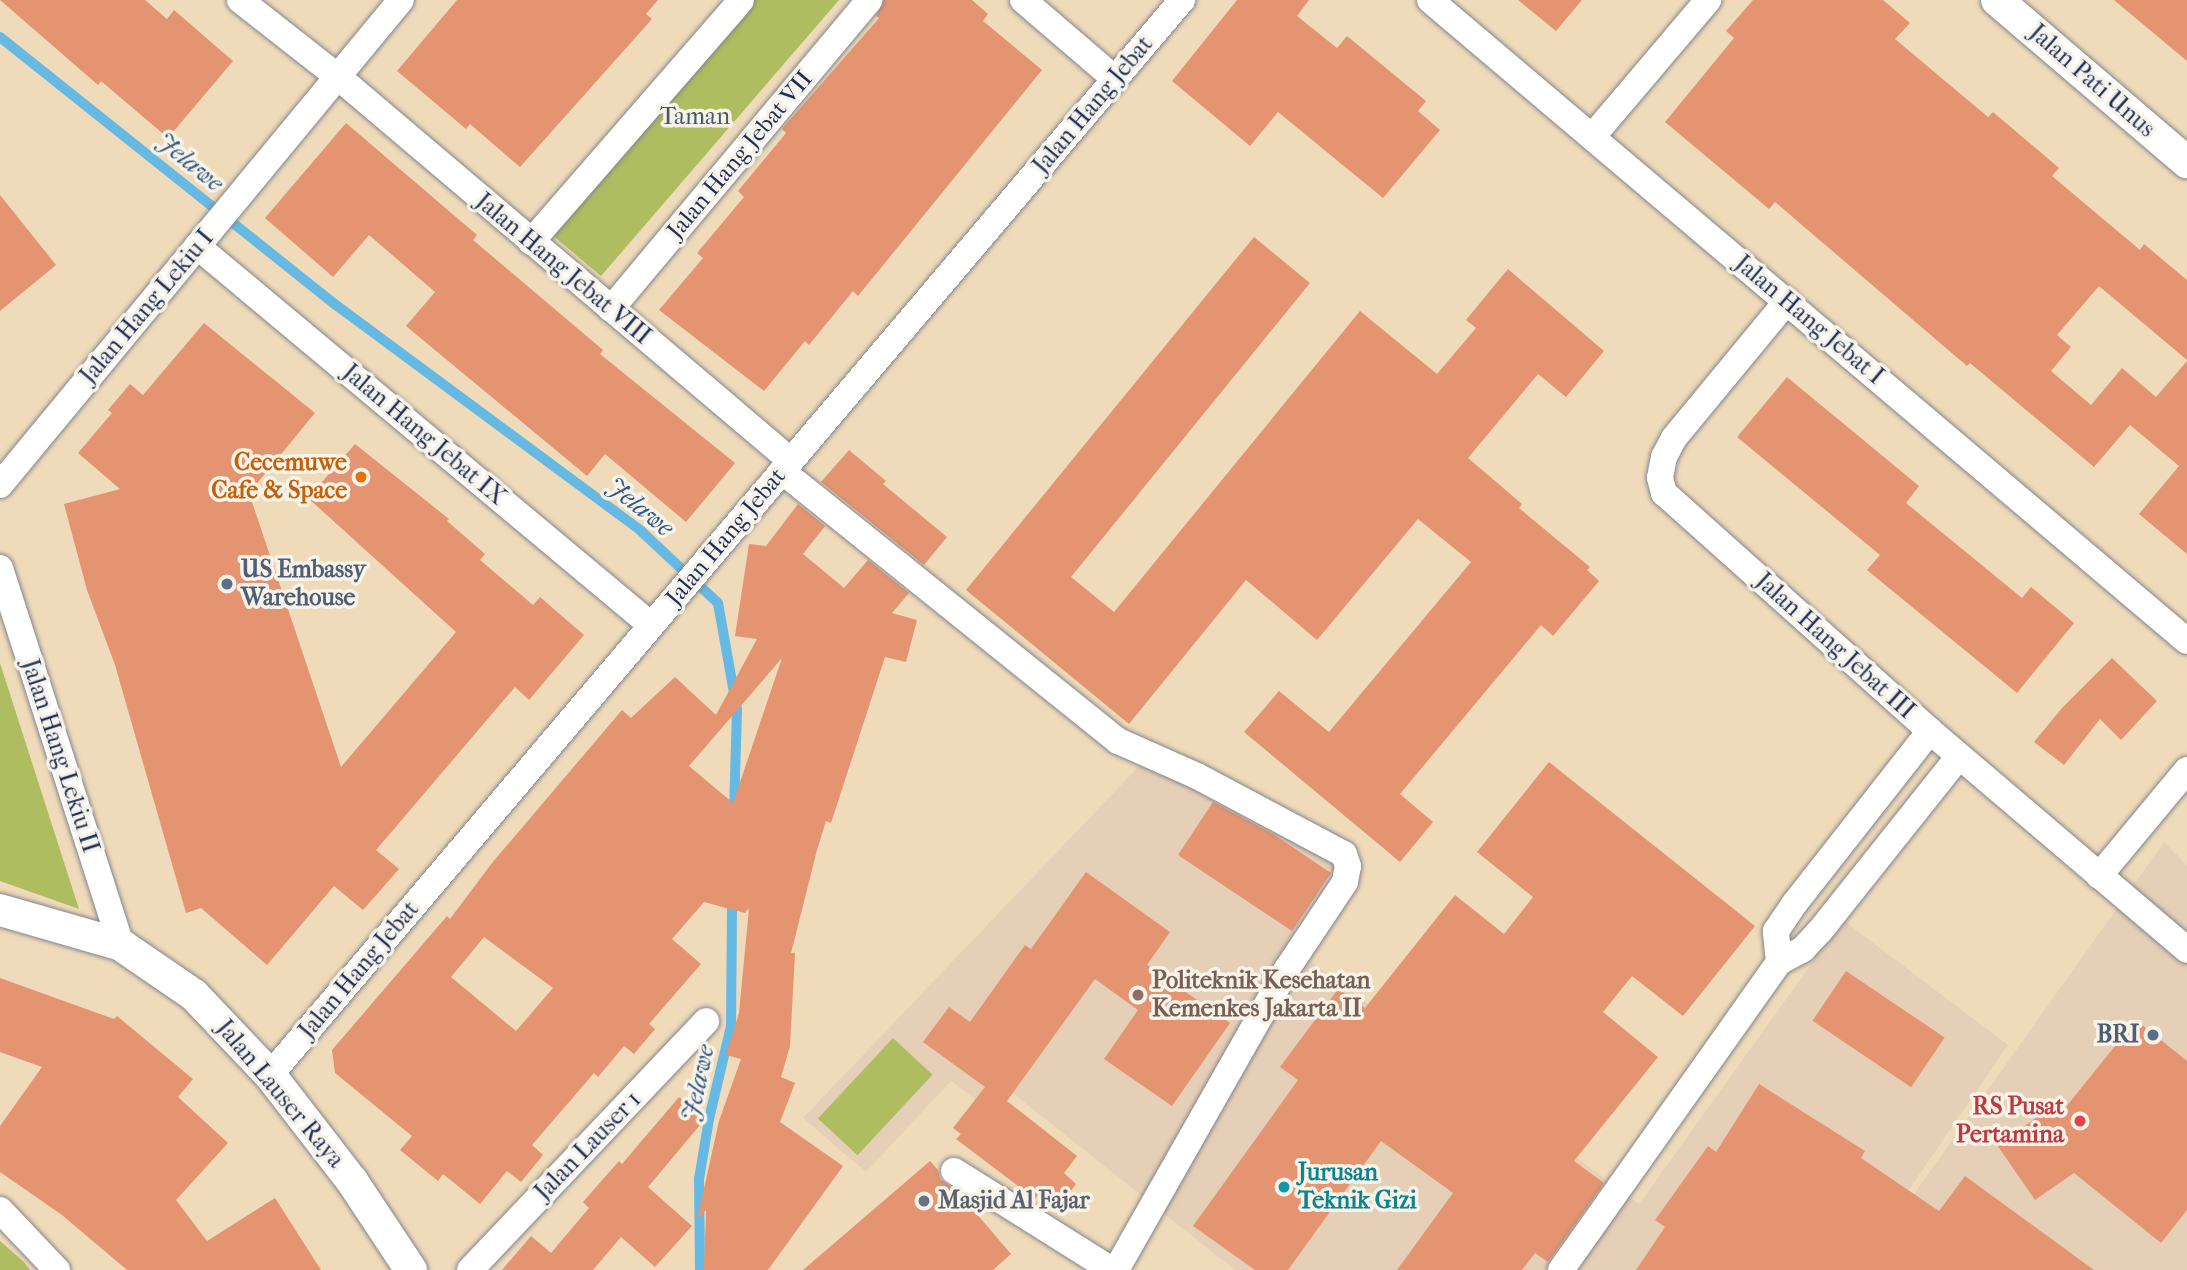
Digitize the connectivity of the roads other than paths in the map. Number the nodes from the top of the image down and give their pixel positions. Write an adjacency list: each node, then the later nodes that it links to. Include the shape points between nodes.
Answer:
1 (240, 0): 10 (street, Jalan Hang Jebat VIII)
2 (401, 0): 10 (street, Jalan Hang Lekiu I)
3 (741, 0): 15 (street)
4 (869, 0): 17 (street, Jalan Hang Jebat VII)
5 (1023, 0): 11 (street)
6 (1182, 0): 11 (street, Jalan Hang Jebat)
7 (1430, 0): 12 (street, Jalan Hang Jebat I)
8 (1708, 0): 12 (street)
9 (1997, 0): 13 (street, Jalan Pati Unus)
10 (337, 76): 14 (street, Jalan Hang Lekiu I); 15 (street, Jalan Hang Jebat VIII)
11 (1114, 78): 18 (street, Jalan Hang Jebat)
12 (1592, 137): 16 (street, Jalan Hang Jebat I)
13 (2187, 163)
14 (203, 240): 19 (street, Jalan Hang Lekiu I); 21 (street, Jalan Hang Jebat IX)
15 (531, 242): 17 (street, Jalan Hang Jebat VIII)
16 (1787, 302): 22 (street, Jalan Hang Jebat I); 23 (street, Jalan Hang Jebat III, via 1674,438 1660,478 1664,493)
17 (611, 309): 18 (street, Jalan Hang Jebat VIII)
18 (786, 466): 21 (street, Jalan Hang Jebat); 38 (street, Jalan Hang Jebat VIII, via 1118,741 1197,776 1344,854 1348,866 1345,882 1287,969)
19 (0, 485)
20 (0, 568): 28 (street, Jalan Hang Lekiu II)
21 (651, 625): 32 (street, Jalan Hang Jebat)
22 (2187, 641)
23 (1930, 731): 24 (street, Jalan Hang Jebat III); 30 (street, via 1794,902 1776,931)
24 (1959, 756): 26 (street, Jalan Hang Jebat III); 30 (street, via 1820,931 1802,949)
25 (2187, 770): 26 (street)
26 (2099, 876): 29 (street, Jalan Hang Jebat III)
27 (0, 910): 28 (street, Jalan Lauser Raya)
28 (121, 945): 32 (street, Jalan Lauser Raya, via 194,995)
29 (2187, 950)
30 (1779, 962): 39 (street)
31 (706, 1021): 37 (street, Jalan Lauser 1)
32 (270, 1075): 36 (street, Jalan Lauser Raya, via 352,1181)
33 (954, 1171): 38 (street)
34 (0, 1210): 35 (street)
35 (57, 1270)
36 (411, 1270)
37 (470, 1270)
38 (1114, 1270)
39 (1561, 1270)

